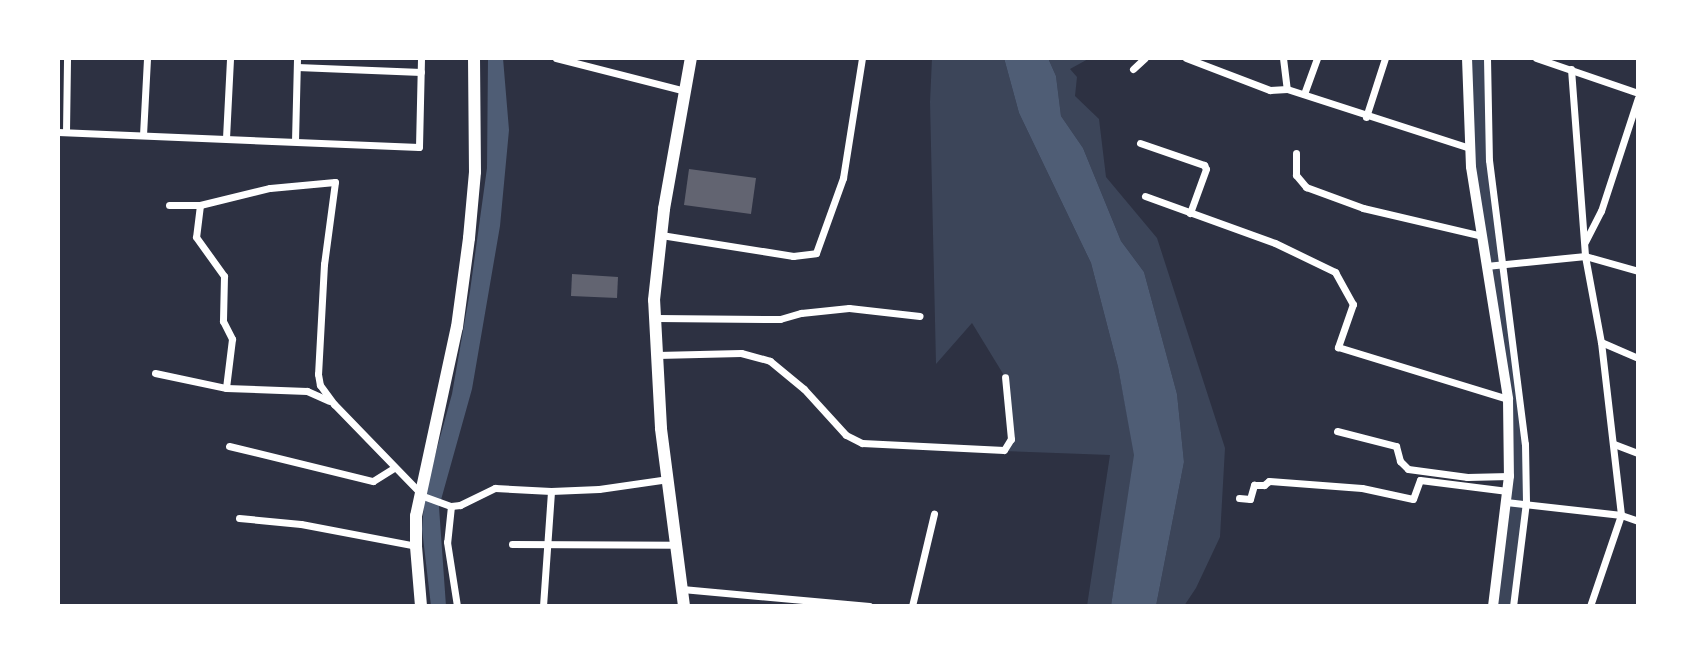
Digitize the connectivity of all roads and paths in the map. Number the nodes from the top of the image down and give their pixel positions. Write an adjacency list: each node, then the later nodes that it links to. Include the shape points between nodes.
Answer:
1 (67, 58): 28 (street)
2 (147, 58): 29 (street)
3 (230, 58): 30 (street)
4 (297, 58): 18 (street)
5 (421, 58): 21 (street)
6 (474, 58): 65 (main road, via 475,172 469,238 457,327)
7 (556, 58): 23 (street)
8 (691, 58): 23 (main road)
9 (862, 58): 39 (street, via 843,178 816,253 793,256)
10 (1145, 58): 19 (street)
11 (1186, 58): 22 (street, via 1270,90)
12 (1283, 58): 22 (street)
13 (1317, 58): 25 (street)
14 (1385, 58): 27 (street)
15 (1467, 58): 33 (street)
16 (1487, 58): 43 (street, via 1489,160)
17 (1536, 58): 20 (street)
18 (297, 67): 21 (street); 31 (street)
19 (1133, 69)
20 (1571, 69): 24 (street); 41 (street)
21 (421, 72): 31 (street, via 419,147)
22 (1287, 89): 25 (street)
23 (685, 91): 39 (main road)
24 (1638, 93)
25 (1304, 94): 27 (street)
26 (1638, 98): 41 (street, via 1601,211)
27 (1366, 117): 33 (street)
28 (62, 132): 29 (street)
29 (143, 135): 30 (street)
30 (226, 138): 31 (street)
31 (295, 141)
32 (1140, 144): 38 (street, via 1204,165)
33 (1470, 148): 40 (street)
34 (1296, 153): 40 (street, via 1296,175 1307,187 1363,208)
35 (1145, 196): 38 (street)
36 (169, 205): 37 (street)
37 (200, 205): 53 (street, via 196,237 224,276 223,321 233,339); 55 (street, via 270,188 335,182 317,373)
38 (1190, 213): 54 (street, via 1275,243 1335,272 1353,304 1338,347)
39 (661, 235): 47 (main road)
40 (1482, 236): 44 (street)
41 (1584, 242): 42 (street)
42 (1585, 256): 43 (street); 45 (street); 48 (street)
43 (1503, 262): 44 (street); 68 (street, via 1519,385)
44 (1486, 266): 54 (street)
45 (1638, 271)
46 (920, 316): 47 (street, via 849,308 780,319)
47 (657, 317): 49 (main road)
48 (1601, 342): 50 (street); 57 (street)
49 (657, 355): 52 (street, via 741,353 770,361 804,389 846,435 862,443 1004,450 1011,439); 62 (main road)
50 (1638, 358)
51 (155, 373): 53 (street)
52 (1005, 377)
53 (226, 388): 55 (street, via 307,391)
54 (1508, 399): 61 (street)
55 (334, 404): 60 (street)
56 (1337, 431): 61 (street, via 1396,446 1408,470)
57 (1614, 444): 59 (street); 71 (street)
58 (229, 446): 60 (street, via 373,481)
59 (1638, 453)
60 (394, 468): 65 (street)
61 (1508, 476): 64 (street)
62 (668, 479): 63 (street); 76 (main road)
63 (551, 491): 69 (street, via 495,488); 75 (street)
64 (1507, 491): 66 (street, via 1420,480 1413,499 1363,488 1269,481 1254,485 1250,499); 67 (street)
65 (422, 495): 69 (street); 77 (main road)
66 (1239, 498)
67 (1506, 502): 68 (street); 85 (street)
68 (1526, 502): 71 (street); 86 (street)
69 (451, 506): 80 (street, via 447,542)
70 (934, 514): 84 (street)
71 (1621, 515): 73 (street); 87 (street)
72 (239, 519): 77 (street, via 313,526)
73 (1638, 521)
74 (512, 544): 75 (street)
75 (546, 545): 76 (street); 81 (street)
76 (677, 545): 78 (main road)
77 (415, 546): 79 (main road)
78 (682, 589): 82 (main road); 83 (street)
79 (421, 606)
80 (457, 606)
81 (543, 606)
82 (684, 606)
83 (869, 606)
84 (912, 606)
85 (1493, 606)
86 (1513, 606)
87 (1590, 606)

